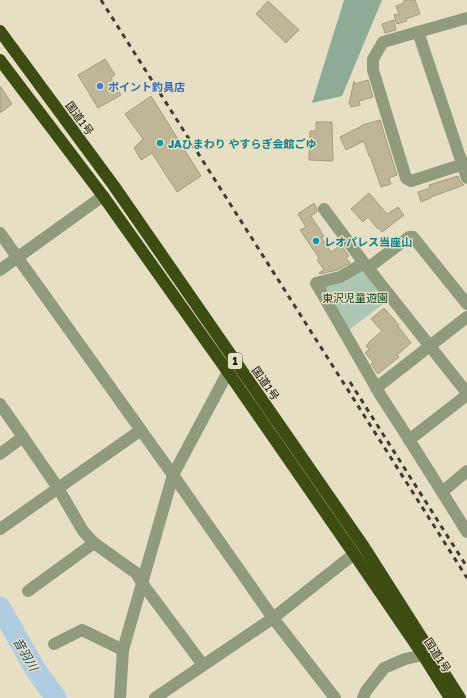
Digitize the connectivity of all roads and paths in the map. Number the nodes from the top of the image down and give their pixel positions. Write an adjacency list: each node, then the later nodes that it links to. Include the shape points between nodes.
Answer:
1 (467, 18): 3 (street)
2 (0, 31): 44 (highway, 国道1号 / 1, via 114,186 364,547)
3 (418, 32): 5 (street); 5 (street, via 383,42 373,58 372,70 406,178 411,181)
4 (0, 60): 7 (highway, 国道1号 / 1)
5 (465, 164): 6 (street)
6 (467, 178)
7 (102, 196): 10 (street); 16 (highway, 国道1号 / 1)
8 (324, 209): 11 (street)
9 (0, 232): 10 (street)
10 (18, 257): 12 (street); 20 (street)
11 (366, 265): 13 (street, via 409,237 413,237); 15 (street); 17 (street, via 342,276 316,283)
12 (0, 270)
13 (467, 304)
14 (467, 317): 15 (street)
15 (431, 346): 17 (street); 18 (street)
16 (228, 372): 25 (street); 31 (highway, 国道1号 / 1)
17 (376, 388): 22 (street)
18 (467, 394): 22 (street)
19 (0, 404): 21 (street)
20 (141, 430): 25 (street); 26 (street)
21 (24, 437): 23 (street); 26 (street)
22 (409, 440): 27 (street)
23 (0, 454)
24 (467, 471): 27 (street)
25 (173, 475): 32 (street); 34 (street)
26 (58, 488): 28 (street); 30 (street, via 83,531)
27 (442, 492): 29 (street)
28 (0, 529)
29 (467, 531)
30 (94, 543): 32 (street, via 136,573); 33 (street)
31 (354, 554): 34 (street); 37 (highway, 国道1号 / 1)
32 (142, 583): 36 (street); 38 (street)
33 (28, 591)
34 (273, 618): 38 (street); 41 (street)
35 (54, 644): 36 (street, via 82,630)
36 (123, 650): 39 (street)
37 (423, 656): 42 (street, via 405,659 384,668); 43 (highway, 国道1号 / 1)
38 (203, 665): 40 (street)
39 (120, 698)
40 (155, 698)
41 (335, 698)
42 (363, 698)
43 (450, 698)
44 (460, 698)

